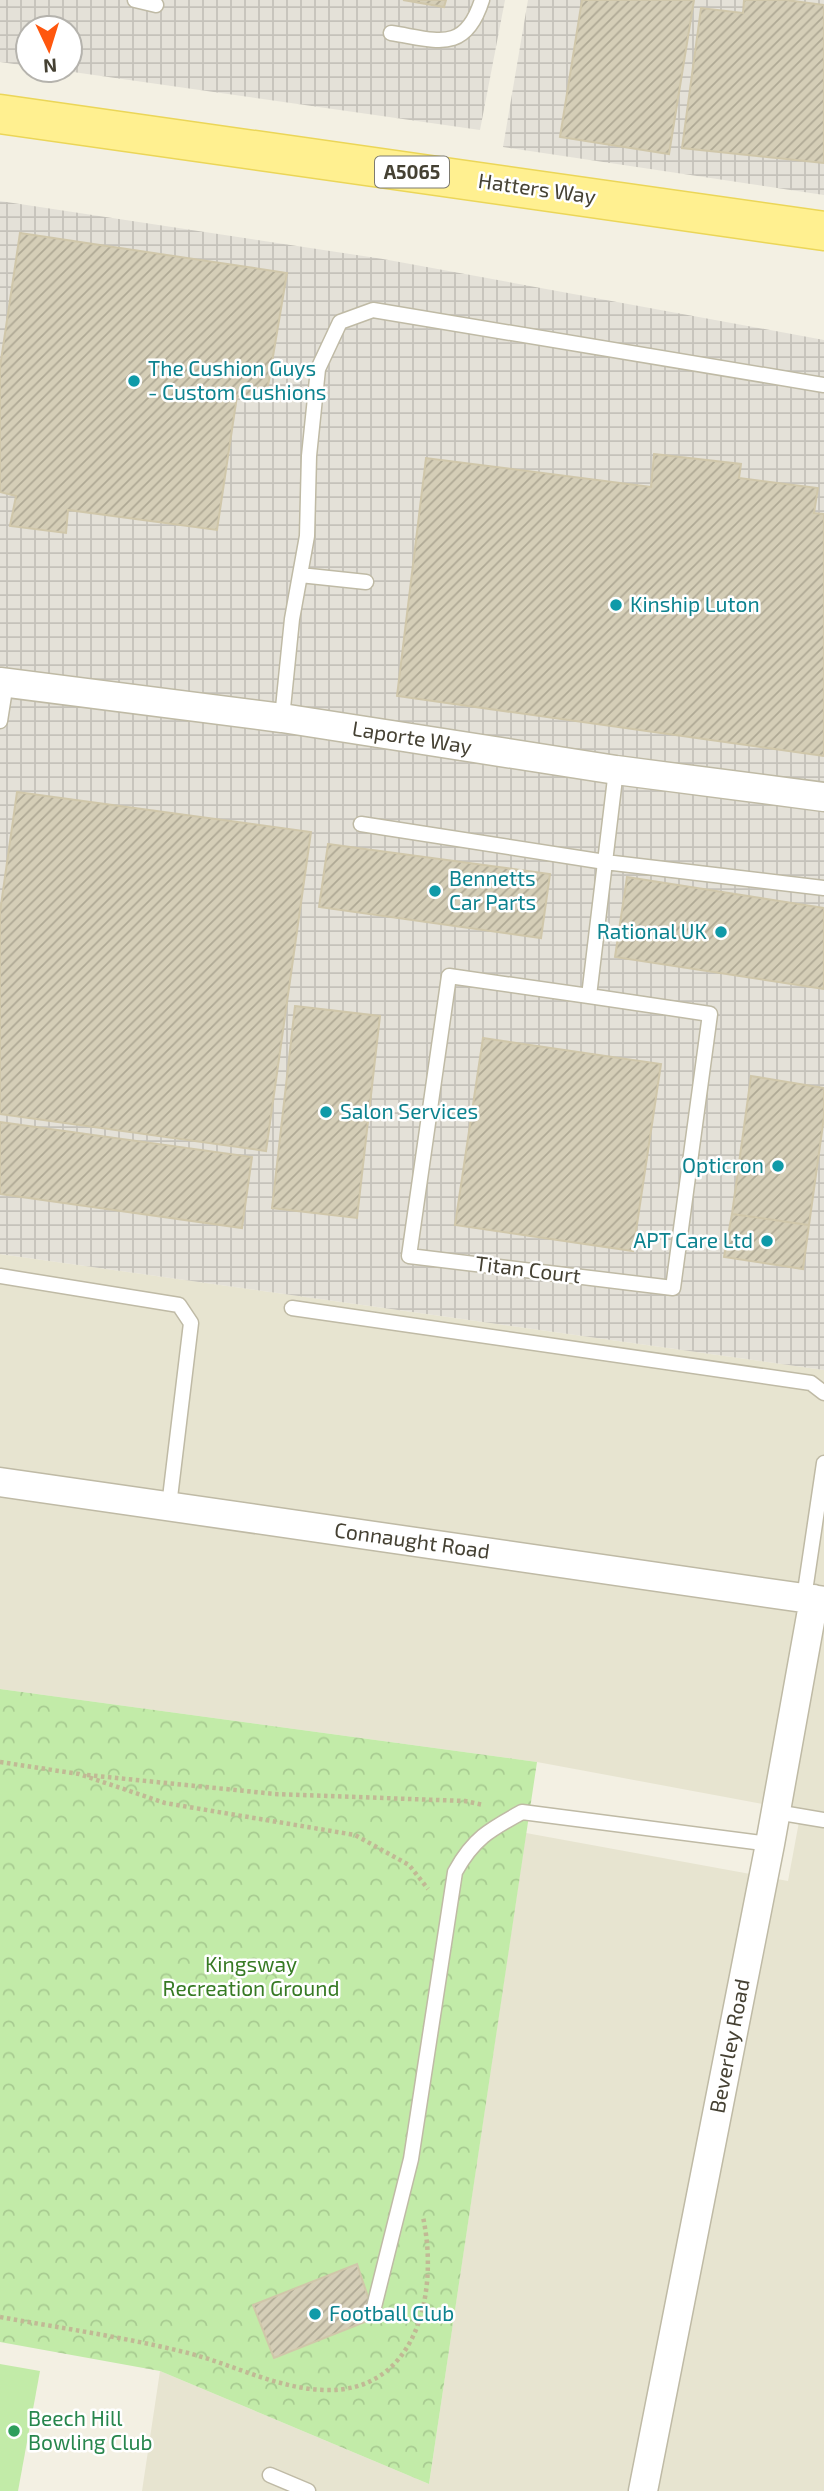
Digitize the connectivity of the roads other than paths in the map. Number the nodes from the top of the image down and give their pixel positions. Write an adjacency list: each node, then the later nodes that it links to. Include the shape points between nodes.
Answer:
1 (135, 0): 3 (lane)
2 (482, 0): 4 (lane, via 475,23 456,39)
3 (156, 5)
4 (391, 33)
5 (0, 114): 6 (main road, Hatters Way / A5065)
6 (824, 231)
7 (824, 385): 8 (lane, via 373,310 340,322 318,369 307,536)
8 (300, 575): 9 (lane); 11 (lane)
9 (366, 582)
10 (3, 683): 11 (street, Laporte Way); 12 (lane)
11 (282, 718): 13 (street, Laporte Way)
12 (0, 721)
13 (616, 770): 14 (street, Laporte Way); 16 (lane)
14 (824, 797)
15 (361, 824): 16 (lane)
16 (605, 862): 17 (lane); 18 (lane)
17 (824, 888)
18 (589, 996): 18 (lane, Titan Court, via 710,1014 673,1288 409,1256 449,976)
19 (0, 1276): 24 (lane, via 179,1305 191,1323)
20 (292, 1308): 21 (lane, via 811,1383)
21 (824, 1393)
22 (824, 1463): 25 (lane)
23 (0, 1482): 24 (street, Connaught Road)
24 (169, 1506): 25 (street, Connaught Road)
25 (814, 1599): 26 (street, Beverley Road)
26 (776, 1812): 27 (lane); 28 (street, Beverley Road)
27 (824, 1821)
28 (770, 1844): 29 (lane, via 522,1812 486,1831 468,1849 455,1872 411,2159); 32 (street, Beverley Road)
29 (373, 2311)
30 (270, 2475): 31 (lane)
31 (308, 2491)
32 (643, 2491)

